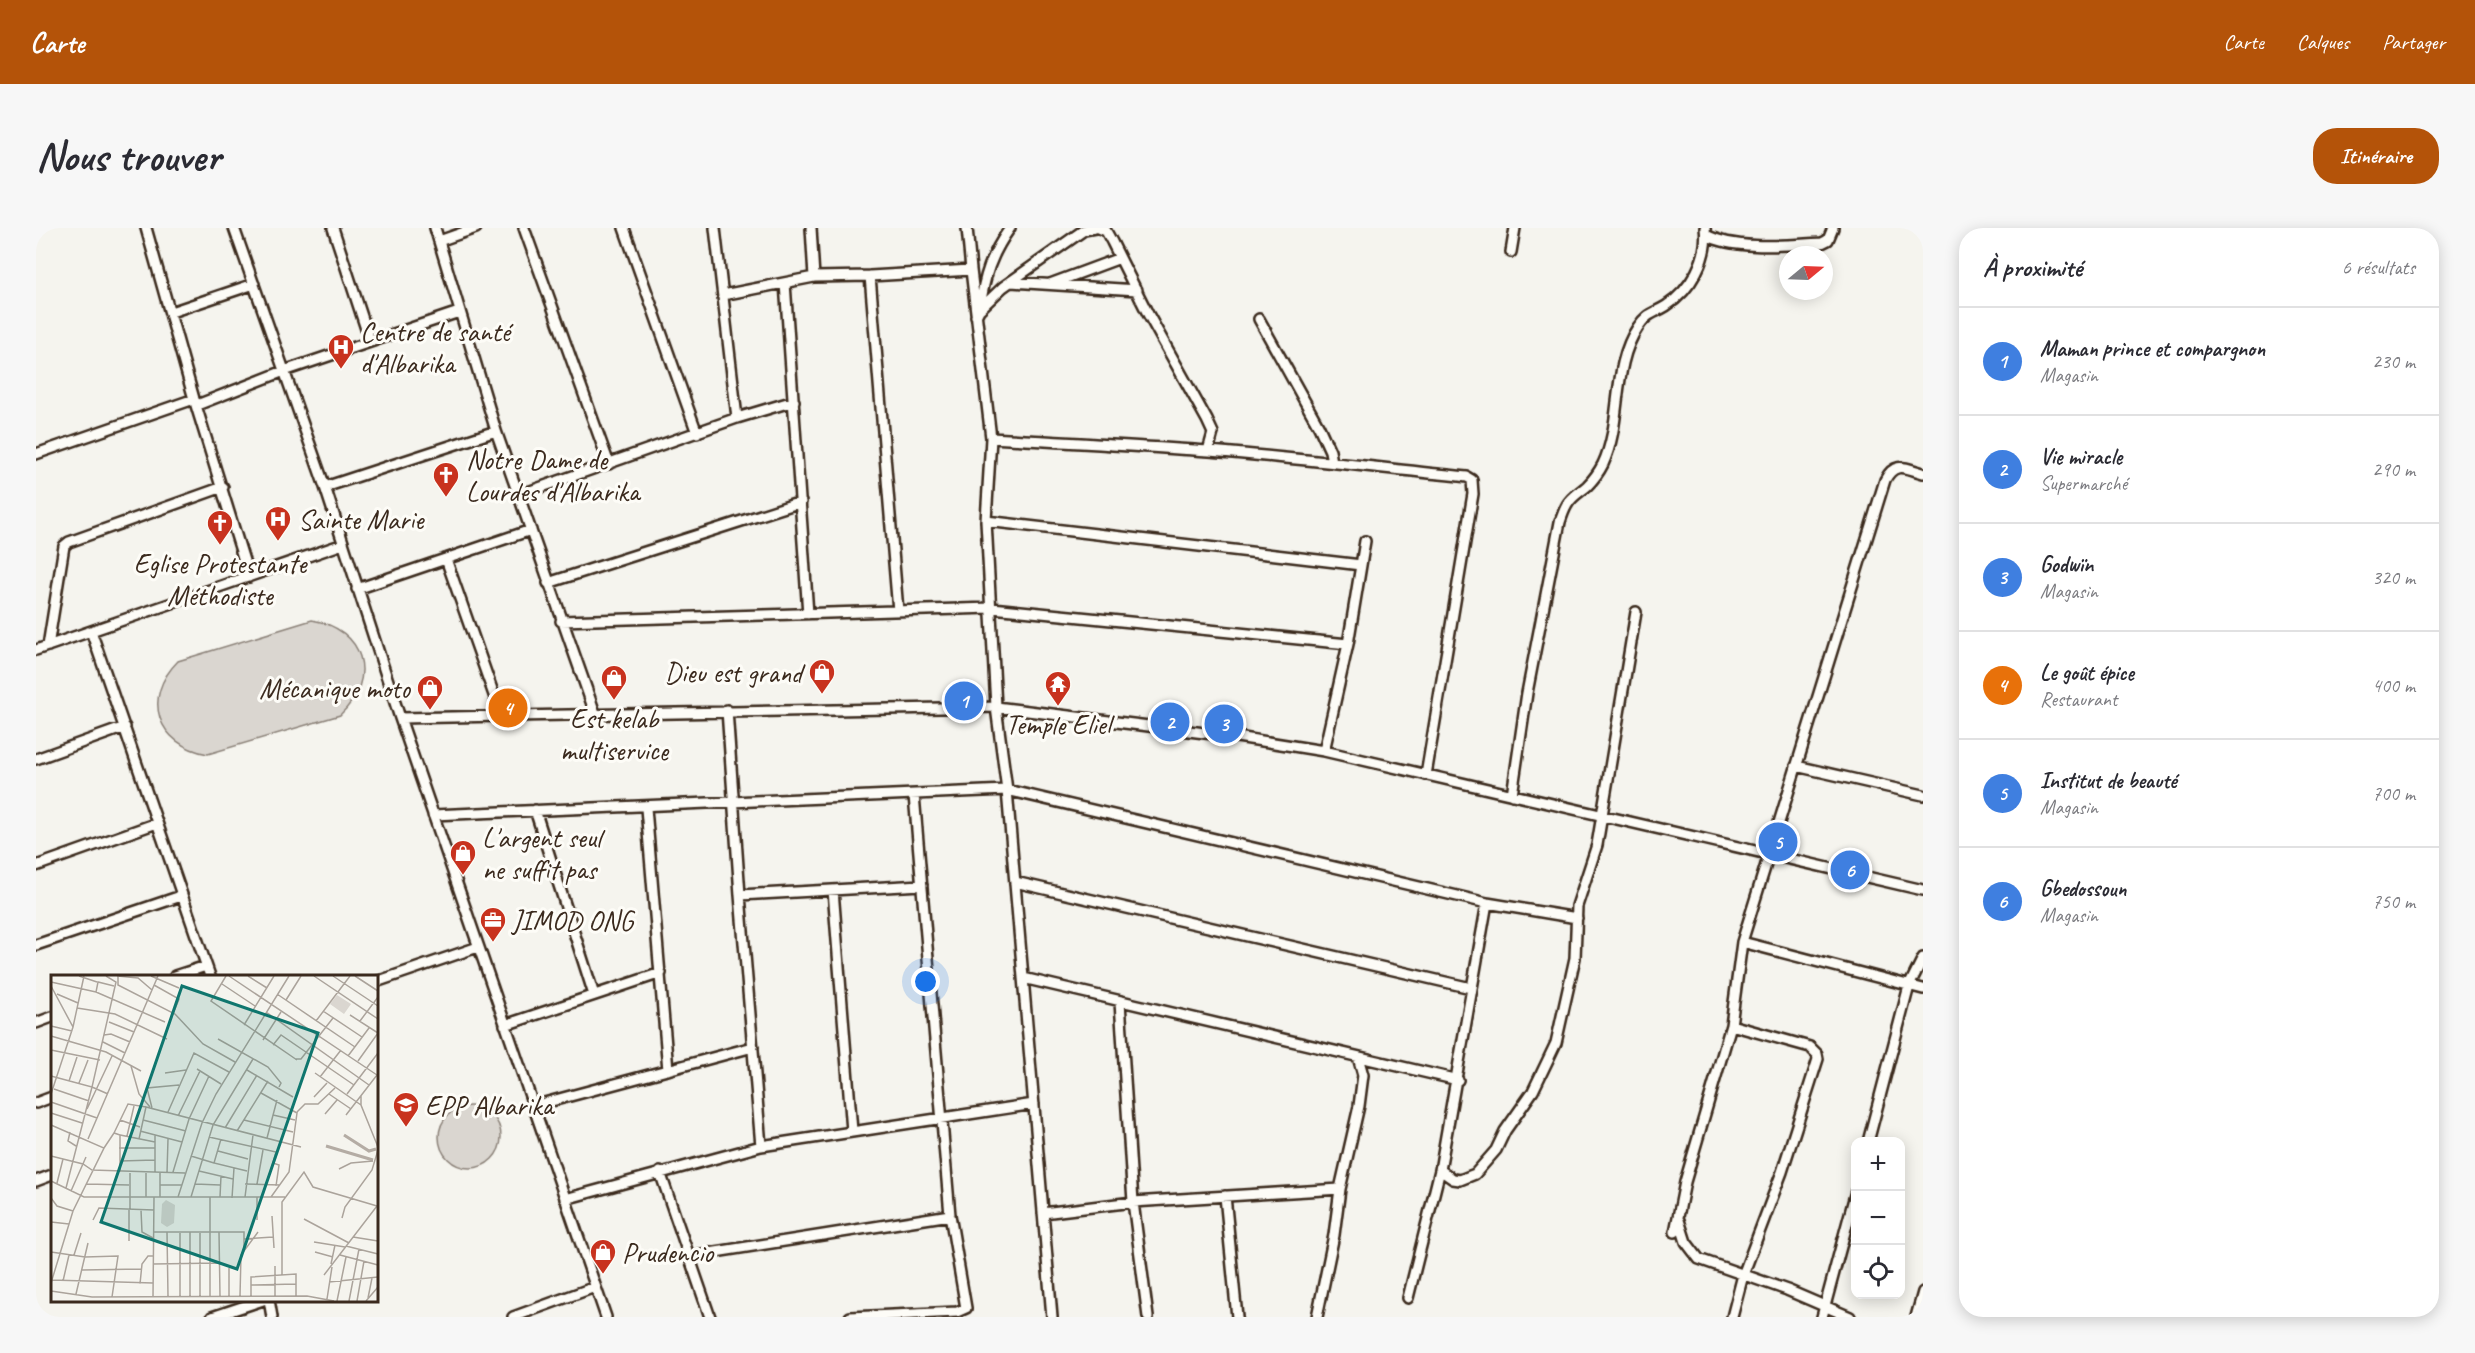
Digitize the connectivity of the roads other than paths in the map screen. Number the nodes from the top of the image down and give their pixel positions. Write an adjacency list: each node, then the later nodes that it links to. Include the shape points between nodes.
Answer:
1 (146, 228): 30 (street)
2 (234, 228): 23 (street)
3 (333, 228): 34 (street)
4 (435, 228): 16 (street)
5 (476, 228): 16 (street)
6 (524, 228): 45 (street)
7 (624, 228): 40 (street)
8 (716, 228): 29 (street)
9 (811, 228): 21 (street)
10 (967, 228): 19 (street)
11 (1010, 228): 27 (street, via 994,250)
12 (1097, 228): 18 (street, via 1106,231); 24 (street, via 1084,230)
13 (1515, 228): 17 (street)
14 (1833, 228): 15 (street, via 1828,240 1822,243 1768,246 1718,241)
15 (1706, 231): 81 (street, via 1691,283 1664,307 1649,313 1628,343 1603,464 1593,480 1567,504 1560,522)
16 (439, 241): 31 (street)
17 (1511, 252)
18 (1120, 258): 25 (street); 28 (street)
19 (971, 270): 20 (street); 26 (street)
20 (870, 276): 21 (street); 61 (street)
21 (814, 277): 22 (street)
22 (785, 283): 29 (street); 36 (street)
23 (254, 284): 30 (street); 35 (street)
24 (1007, 284): 25 (street); 27 (street); 32 (street)
25 (1048, 284): 28 (street)
26 (972, 285): 27 (street); 32 (street)
27 (983, 285): 32 (street)
28 (1137, 290): 42 (street, via 1213,433)
29 (723, 295): 38 (street)
30 (171, 312): 37 (street)
31 (459, 312): 34 (street); 39 (street)
32 (977, 313): 41 (street)
33 (1258, 319): 44 (street, via 1319,428)
34 (370, 341): 35 (street)
35 (284, 371): 37 (street); 48 (street)
36 (794, 401): 38 (street); 50 (street)
37 (196, 402): 43 (street); 47 (street)
38 (737, 418): 40 (street)
39 (496, 431): 48 (street); 49 (street)
40 (697, 433): 45 (street)
41 (991, 438): 42 (street); 51 (street)
42 (1208, 451): 44 (street)
43 (36, 454)
44 (1332, 462): 78 (street, via 1472,480 1473,494)
45 (609, 464): 49 (street)
46 (1923, 473): 77 (street, via 1896,468 1885,480)
47 (223, 487): 57 (street); 67 (street, via 64,546)
48 (325, 487): 54 (street)
49 (519, 495): 52 (street)
50 (801, 502): 58 (street); 63 (street)
51 (986, 521): 56 (street); 60 (street)
52 (531, 530): 55 (street); 58 (street)
53 (1365, 541): 56 (street)
54 (342, 544): 57 (street); 59 (street)
55 (446, 559): 59 (street); 72 (street)
56 (1361, 566): 66 (street)
57 (249, 577): 65 (street)
58 (548, 583): 64 (street)
59 (357, 589): 73 (street)
60 (993, 608): 61 (street); 66 (street); 69 (street)
61 (898, 611): 63 (street)
62 (1636, 612): 87 (street)
63 (808, 614): 64 (street)
64 (561, 621): 71 (street)
65 (91, 631): 67 (street); 74 (street)
66 (1348, 644): 75 (street)
67 (48, 646): 68 (street)
68 (36, 650)
69 (996, 707): 70 (street); 75 (street); 79 (street)
70 (727, 710): 71 (street); 83 (street)
71 (595, 713): 72 (street)
72 (501, 715): 73 (street)
73 (400, 718): 86 (street)
74 (125, 727): 76 (street); 88 (street)
75 (1324, 751): 78 (street)
76 (36, 759)
77 (1796, 766): 82 (street); 89 (street)
78 (1426, 775): 81 (street)
79 (1007, 790): 80 (street); 91 (street); 97 (street)
80 (914, 795): 83 (street); 92 (street)
81 (1512, 795): 87 (street)
82 (1923, 795)
83 (734, 803): 84 (street); 96 (street)
84 (646, 807): 85 (street); 104 (street)
85 (535, 810): 86 (street); 112 (street)
86 (433, 815): 101 (street)
87 (1601, 815): 89 (street); 98 (street, via 1598,845 1577,906)
88 (157, 823): 90 (street); 95 (street)
89 (1769, 854): 94 (street); 99 (street)
90 (36, 866)
91 (1015, 882): 107 (street); 110 (street)
92 (922, 885): 93 (street); 126 (street)
93 (833, 890): 96 (street); 127 (street)
94 (1923, 890)
95 (181, 896): 100 (street); 103 (street)
96 (740, 896): 118 (street)
97 (1487, 903): 98 (street); 110 (street)
98 (1577, 918): 130 (street, via 1575,958 1562,1023 1533,1091 1496,1150 1475,1174 1460,1180)
99 (1743, 942): 109 (street); 117 (street)
100 (36, 945)
101 (478, 947): 108 (street); 116 (street)
102 (1923, 958): 109 (street)
103 (206, 966): 105 (street); 106 (street)
104 (661, 973): 112 (street); 120 (street)
105 (178, 975)
106 (210, 975)
107 (1023, 978): 113 (street); 124 (street)
108 (378, 981)
109 (1909, 986): 111 (street); 128 (street)
110 (1471, 988): 121 (street)
111 (1923, 989)
112 (594, 995): 116 (street)
113 (1120, 1002): 119 (street); 137 (street)
114 (51, 1017): 115 (street)
115 (36, 1023)
116 (505, 1025): 125 (street)
117 (1731, 1025): 141 (street); 144 (street, via 1810,1047 1818,1059 1782,1172)
118 (753, 1047): 120 (street); 129 (street)
119 (1358, 1057): 121 (street); 134 (street, via 1363,1075 1359,1106)
120 (668, 1070): 125 (street)
121 (1458, 1080): 130 (street)
122 (51, 1097): 123 (street)
123 (36, 1103)
124 (1034, 1104): 126 (street); 139 (street)
125 (532, 1106): 136 (street)
126 (942, 1117): 127 (street); 140 (street)
127 (852, 1131): 129 (street)
128 (1869, 1137)
129 (761, 1146): 131 (street)
130 (1440, 1170): 147 (street)
131 (660, 1172): 136 (street); 143 (street)
132 (51, 1175): 133 (street)
133 (36, 1181)
134 (1340, 1189): 135 (street); 161 (street)
135 (1225, 1196): 137 (street); 160 (street)
136 (565, 1198): 145 (street)
137 (1133, 1202): 139 (street); 159 (street)
138 (1851, 1209): 150 (street)
139 (1043, 1213): 158 (street)
140 (950, 1215): 143 (street); 151 (street, via 966,1308 957,1312)
141 (1678, 1218): 142 (street); 144 (street, via 1686,1242 1699,1259)
142 (1675, 1232)
143 (690, 1256): 156 (street)
144 (1743, 1275): 150 (street, via 1787,1290); 162 (street)
145 (596, 1287): 154 (street); 155 (street)
146 (1923, 1292): 164 (street)
147 (1408, 1298)
148 (257, 1302): 152 (street)
149 (268, 1302): 153 (street)
150 (1823, 1312): 163 (street)
151 (883, 1316): 157 (street)
152 (212, 1317)
153 (272, 1317)
154 (513, 1317)
155 (606, 1317)
156 (710, 1317)
157 (850, 1317)
158 (1052, 1317)
159 (1148, 1317)
160 (1237, 1317)
161 (1317, 1317)
162 (1732, 1317)
163 (1850, 1317)
164 (1916, 1317)

